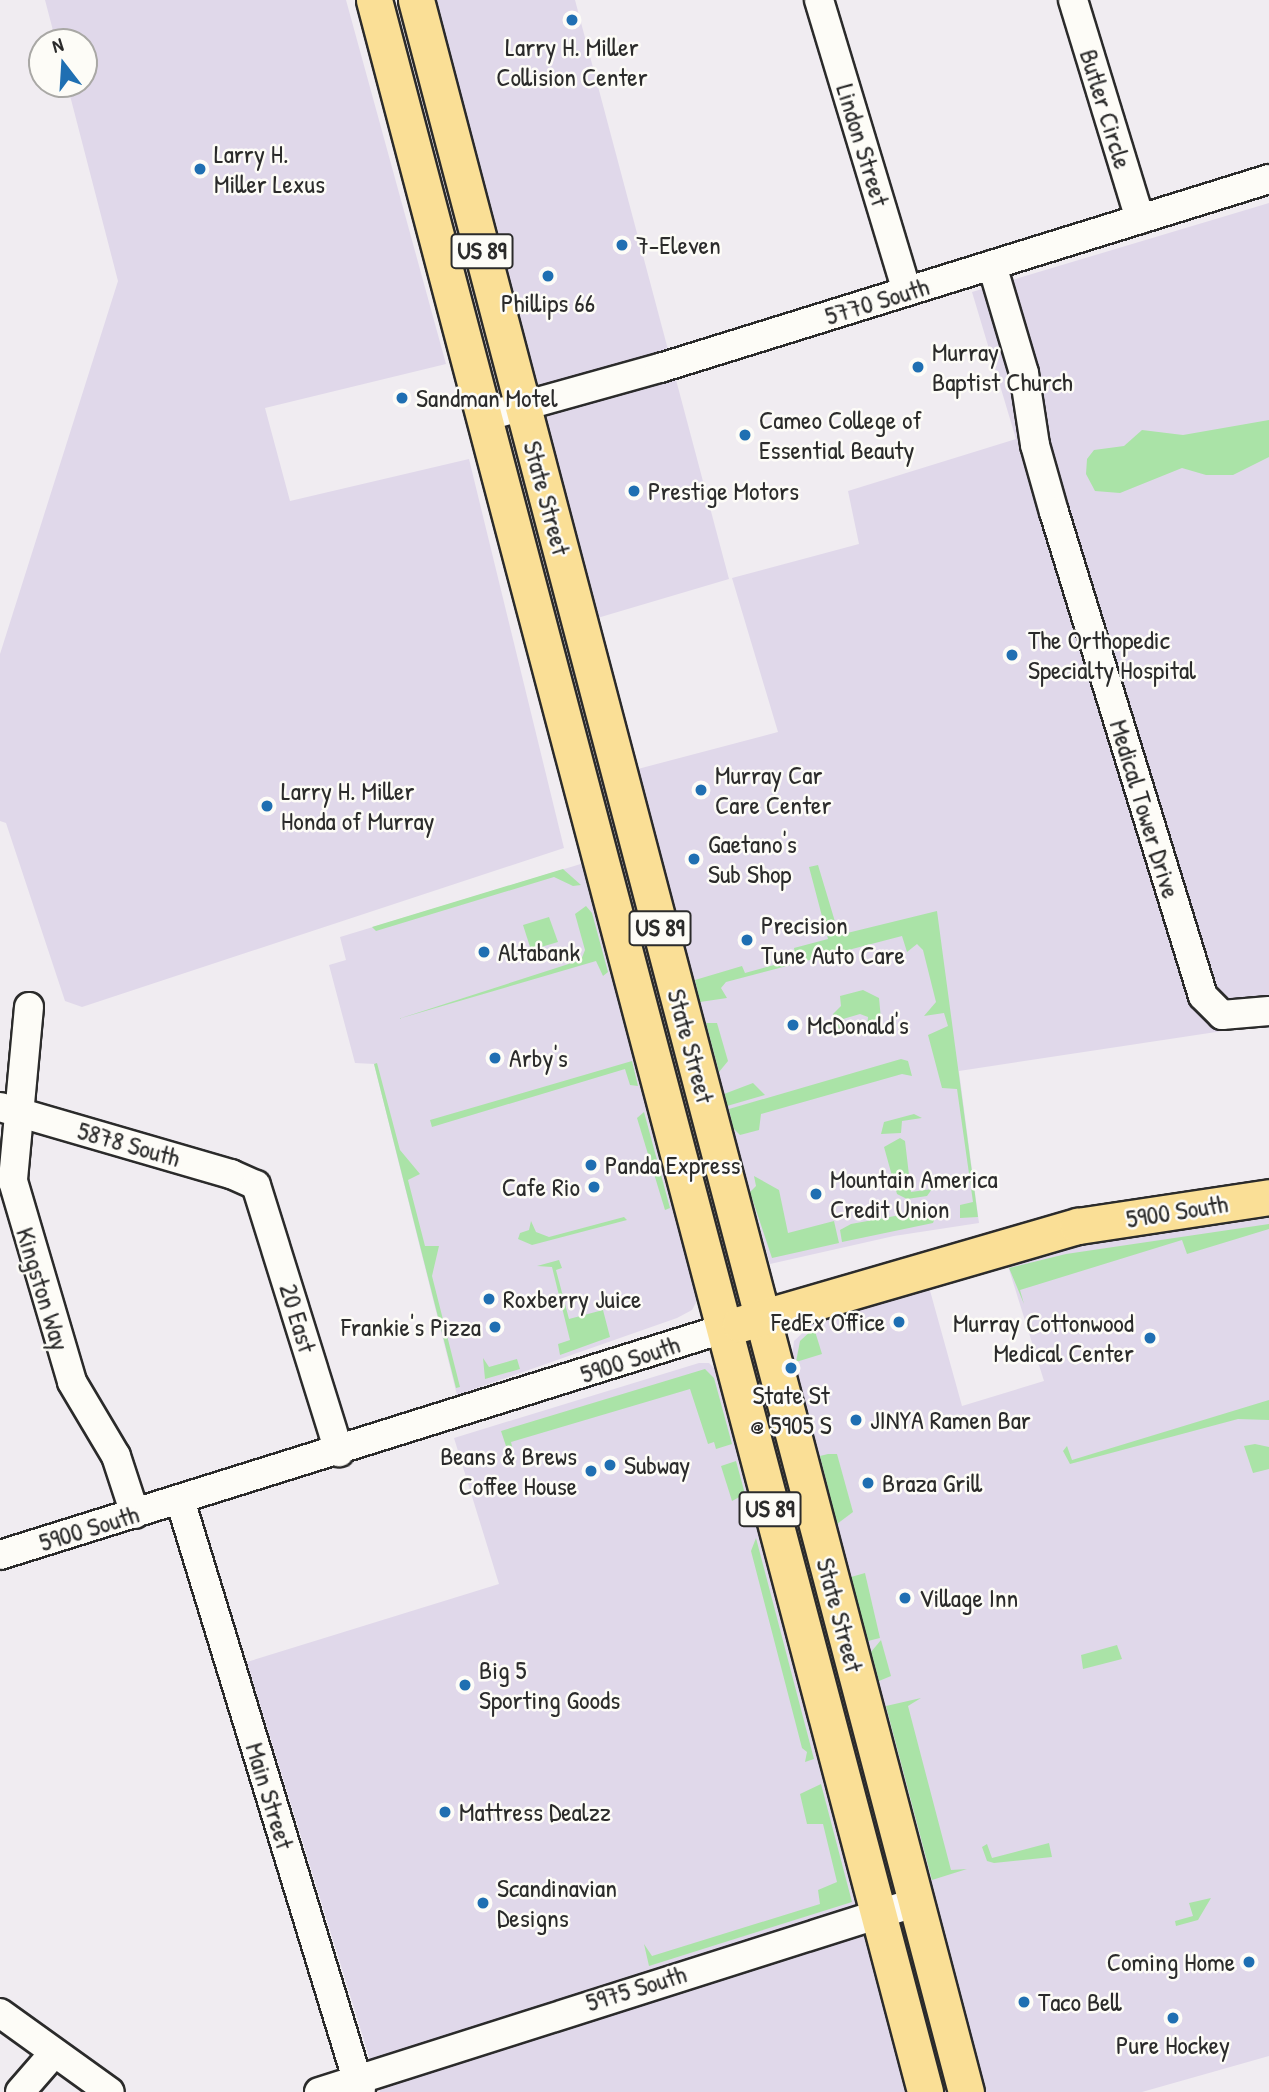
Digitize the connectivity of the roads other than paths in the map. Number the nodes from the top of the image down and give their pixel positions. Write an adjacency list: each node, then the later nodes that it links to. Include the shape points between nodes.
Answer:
1 (374, 0): 10 (main road, State Street / US 89)
2 (416, 0): 9 (main road, State Street / US 89)
3 (819, 0): 8 (street, Lindon Street)
4 (1073, 0): 6 (street, Butler Circle)
5 (1269, 179): 6 (street, 5770 South)
6 (1140, 219): 7 (street, 5770 South)
7 (992, 265): 8 (street, 5770 South); 12 (street, Medical Tower Drive, via 1024,373 1048,489 1203,996 1222,1015)
8 (907, 291): 9 (street, 5770 South)
9 (523, 406): 10 (street, 5770 South); 16 (main road, State Street / US 89)
10 (484, 417): 17 (main road, State Street / US 89)
11 (29, 1007): 13 (street, Kingston Way)
12 (1269, 1011)
13 (9, 1110): 14 (street, 5878 South); 20 (street, Kingston Way, via 18,1206 72,1382 117,1456)
14 (256, 1185): 18 (street, 20 East)
15 (1269, 1197): 16 (main road, 5900 South, via 1078,1226)
16 (762, 1317): 17 (main road, 5900 South); 22 (main road, State Street / US 89)
17 (723, 1329): 18 (street, 5900 South); 23 (main road, State Street / US 89)
18 (339, 1452): 19 (street, 5900 South)
19 (180, 1500): 20 (street, 5900 South); 26 (street, Main Street)
20 (135, 1514): 21 (street, 5900 South)
21 (0, 1555)
22 (917, 1902): 23 (street, 5975 South); 31 (main road, State Street / US 89)
23 (878, 1914): 26 (street, 5975 South); 30 (main road, State Street / US 89)
24 (0, 2013): 25 (street)
25 (53, 2054): 27 (street); 28 (street)
26 (359, 2085): 29 (street, 5975 South)
27 (20, 2092)
28 (110, 2092)
29 (319, 2092)
30 (925, 2092)
31 (966, 2092)

